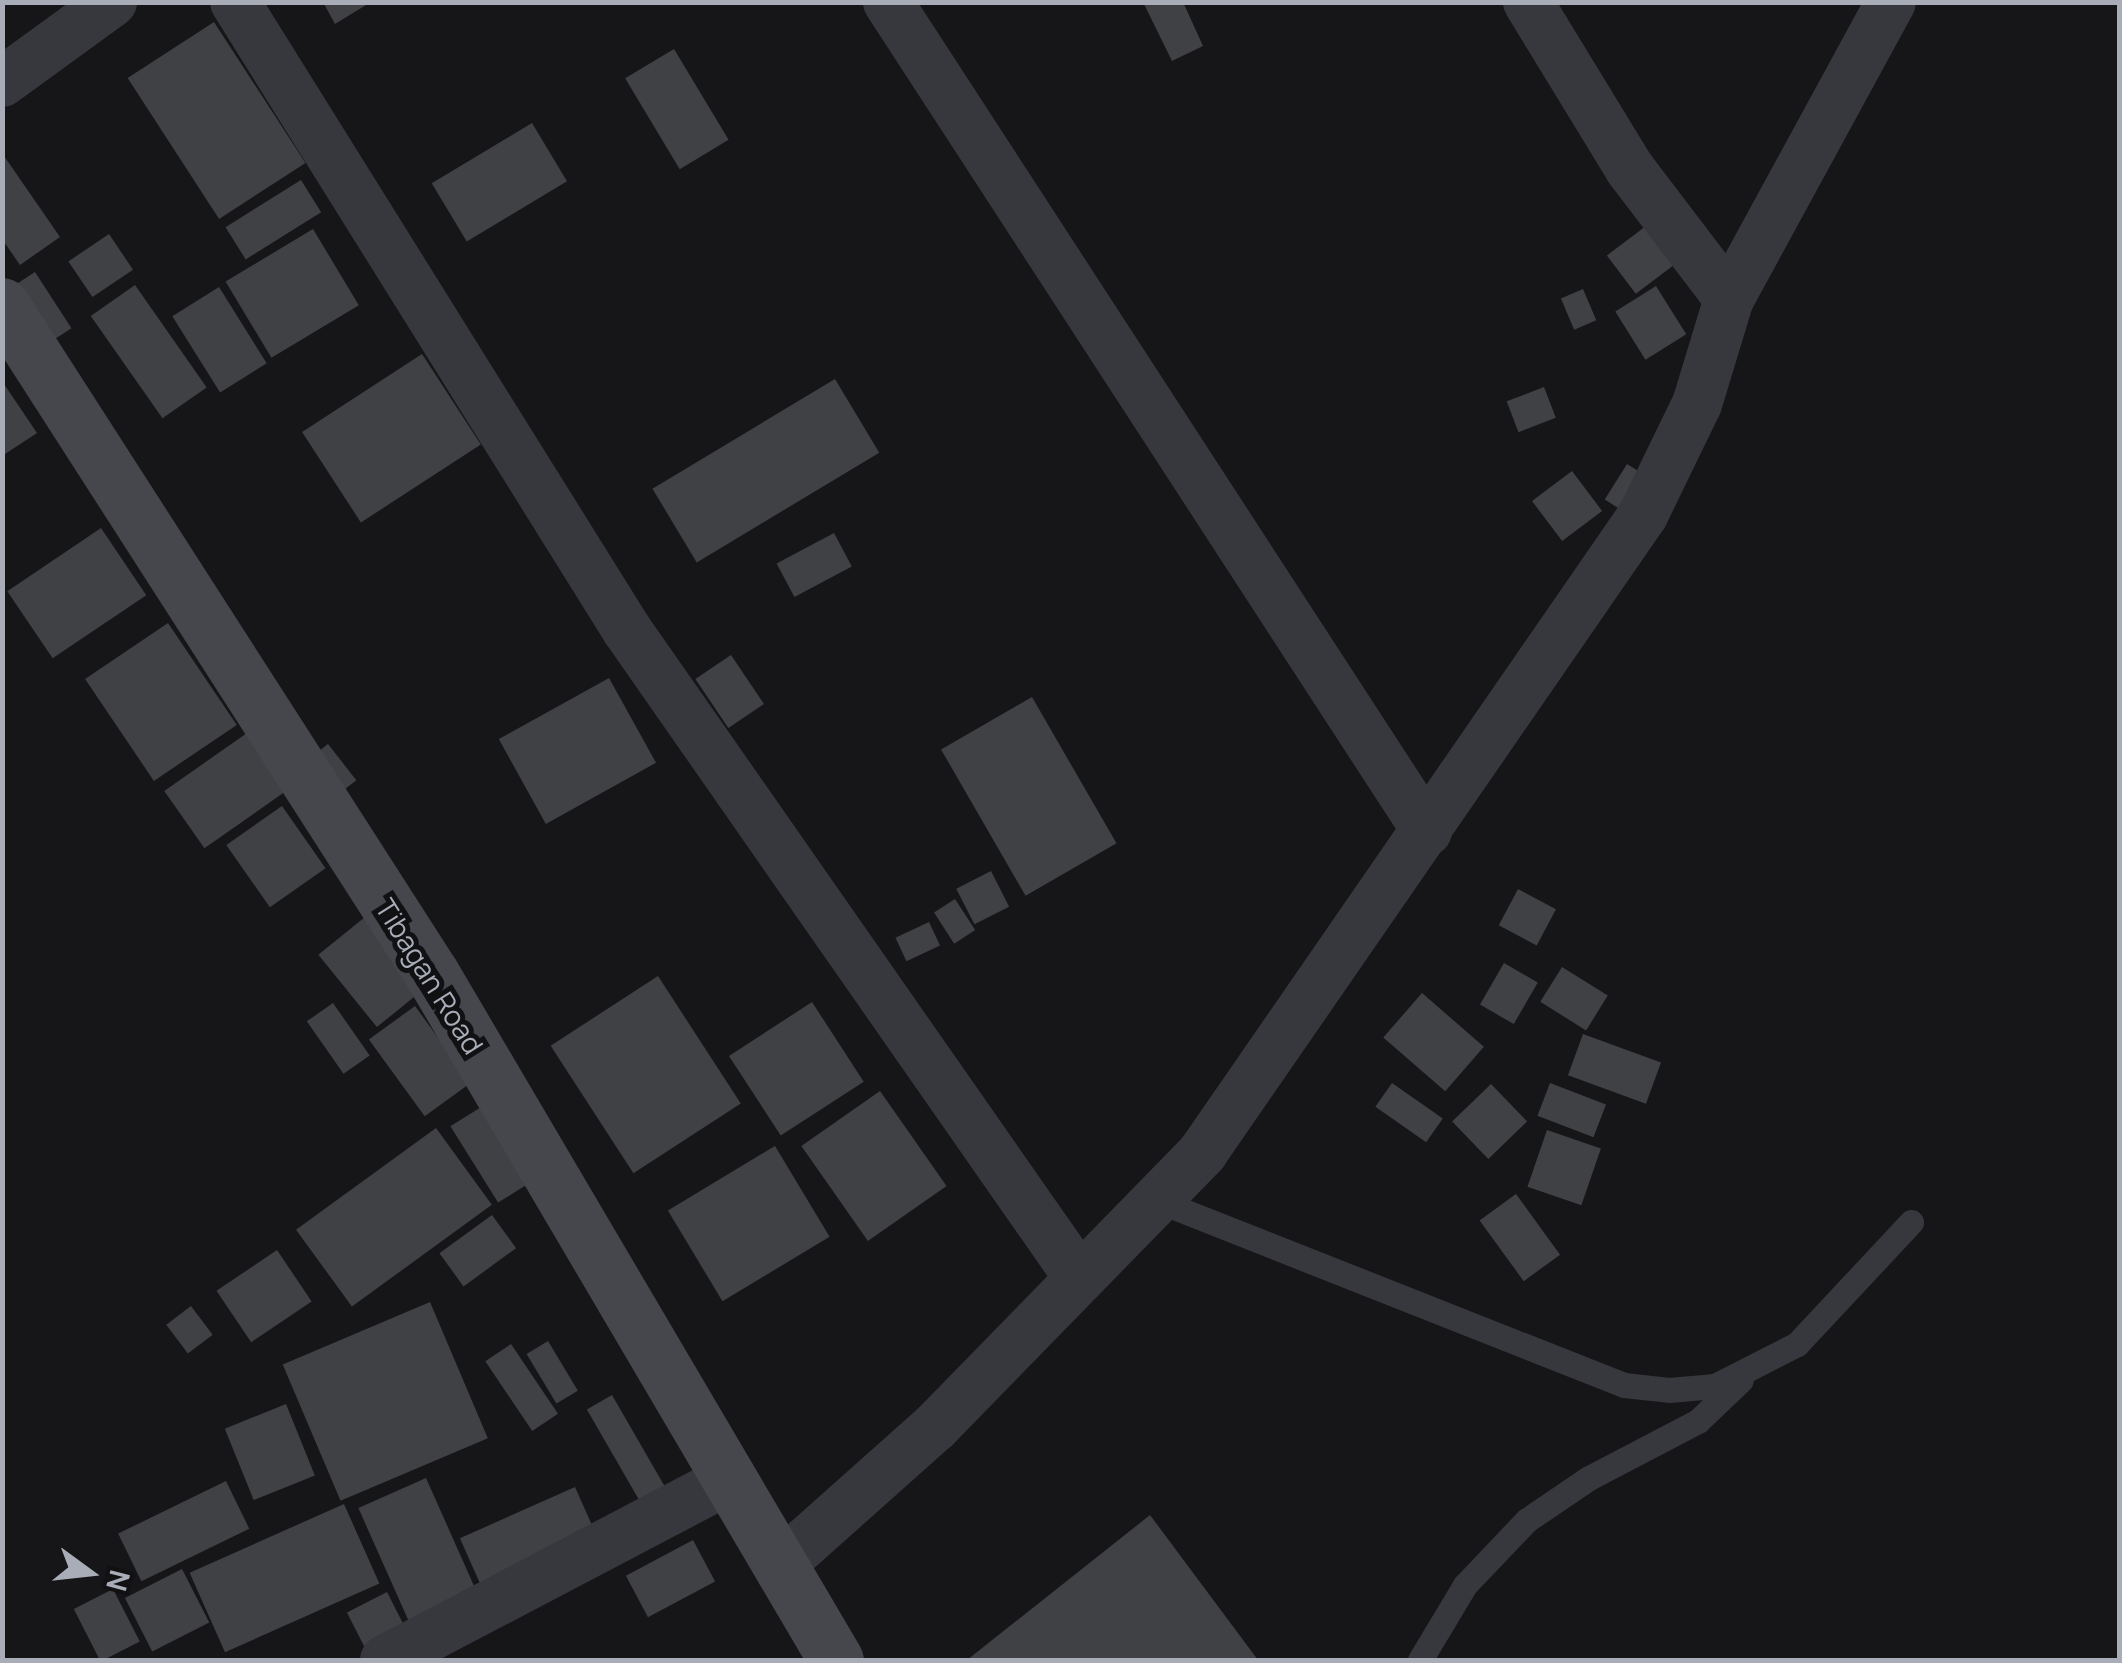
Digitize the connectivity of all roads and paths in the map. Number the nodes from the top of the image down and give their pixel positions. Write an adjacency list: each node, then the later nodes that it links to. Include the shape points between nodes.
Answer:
1 (112, 2): 6 (street)
2 (235, 2): 12 (street, via 627,630)
3 (888, 2): 9 (street)
4 (1528, 2): 7 (street, via 1630,169)
5 (1891, 2): 7 (street)
6 (2, 82)
7 (1729, 299): 9 (street, via 1697,404 1643,515)
8 (2, 305): 14 (main road, Tibagan Road, via 432,974)
9 (1426, 831): 10 (street, via 1202,1152)
10 (1156, 1200): 12 (street); 13 (lane, via 1624,1386 1715,1386)
11 (1911, 1222): 13 (lane, via 1796,1344)
12 (1080, 1279): 15 (street, via 935,1427)
13 (1755, 1366): 18 (lane, via 1698,1422 1589,1478 1526,1520 1465,1585)
14 (730, 1480): 15 (main road, Tibagan Road); 16 (street)
15 (780, 1565): 17 (main road, Tibagan Road)
16 (385, 1660)
17 (836, 1660)
18 (1420, 1660)

